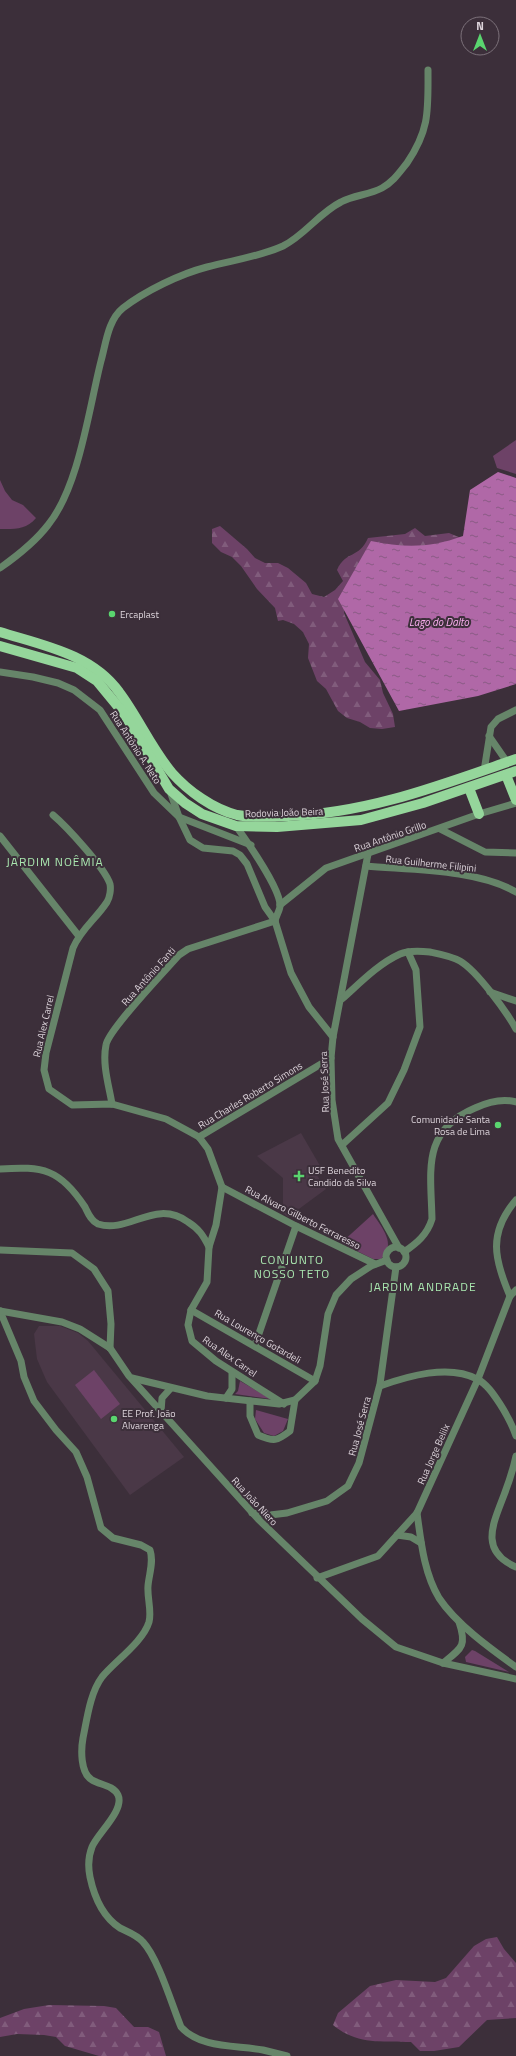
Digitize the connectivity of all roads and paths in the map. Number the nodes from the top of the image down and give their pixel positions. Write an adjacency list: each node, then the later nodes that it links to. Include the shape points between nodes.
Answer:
1 (428, 70): 2 (street, via 424,132 404,166 388,184 380,190 340,202 283,246 180,276 130,304 115,316 99,370 83,441 62,501 49,524)
2 (0, 568)
3 (0, 632): 9 (main road, Rodovia João Beira, via 58,650 92,665 119,691 171,772 187,788 210,803 237,814 273,817 307,815 370,806 426,791)
4 (0, 646): 12 (main road, Rodovia João Beira, via 77,668 97,682 125,715)
5 (0, 672): 16 (street, Rua Antônio A. Neto, via 58,683 74,690 100,710 154,793)
6 (516, 710): 7 (street, via 498,719 491,727)
7 (489, 736): 8 (street); 9 (street)
8 (511, 760): 9 (main road, Rodovia João Beira)
9 (484, 771)
10 (511, 773): 11 (main road, Rodovia João Beira); 13 (main road)
11 (469, 788): 14 (main road); 17 (main road, Rodovia João Beira, via 362,820)
12 (169, 789): 16 (street); 17 (main road, Rodovia João Beira, via 202,814)
13 (516, 802): 14 (street, Rua Antônio Grillo)
14 (479, 814): 18 (street, Rua Antônio Grillo)
15 (53, 815): 27 (street, Rua Alex Carrel, via 78,839 110,884 108,901)
16 (179, 817): 20 (street, Rua Antônio A. Neto); 26 (street, via 190,840 203,848 232,851 240,855 247,864 265,907)
17 (236, 826): 20 (street)
18 (440, 829): 21 (street, via 485,852); 22 (street, Rua Antônio Grillo)
19 (0, 836): 27 (street)
20 (250, 845): 25 (street, via 273,886)
21 (516, 853)
22 (368, 854): 23 (street, Rua José Serra); 25 (street, Rua Antônio Grillo, via 326,868)
23 (366, 866): 24 (street, Rua Guilherme Filipini, via 475,876 503,884); 30 (street, Rua José Serra)
24 (516, 892)
25 (280, 905): 26 (street)
26 (275, 921): 33 (street, via 291,973 309,1007); 36 (street, Rua Antônio Fanti, via 188,949 179,955 129,1011 106,1043)
27 (78, 935): 36 (street, Rua Alex Carrel, via 72,948 44,1070 49,1089 72,1105)
28 (408, 952): 29 (street, via 425,952 458,960); 30 (street, via 400,954 375,970); 38 (street, via 416,970 420,1027 388,1103)
29 (490, 991): 31 (street); 32 (street)
30 (342, 999): 33 (street, Rua José Serra)
31 (516, 1001)
32 (516, 1029)
33 (334, 1037): 34 (street, Rua José Serra)
34 (331, 1058): 37 (street, Rua Charles Roberto Simons); 38 (street, Rua José Serra, via 332,1100 338,1139)
35 (516, 1102): 45 (street, via 489,1102 463,1113 435,1142 430,1162 432,1219 424,1236)
36 (112, 1104): 37 (street, Rua Alex Carrel, via 166,1119)
37 (199, 1137): 40 (street, Rua Alex Carrel, via 210,1153)
38 (342, 1145): 45 (street, Rua José Serra)
39 (0, 1169): 43 (street, via 40,1169 51,1172 67,1185 96,1223 114,1225 162,1212 179,1215 202,1232)
40 (222, 1187): 42 (street, Rua Alvaro Gilberto Ferraresso); 43 (street, Rua Alex Carrel, via 216,1225)
41 (516, 1200): 50 (street, via 498,1228 495,1245 500,1272)
42 (296, 1226): 47 (street, Rua Alvaro Gilberto Ferraresso); 53 (street)
43 (209, 1247): 51 (street, Rua Alex Carrel, via 207,1282)
44 (0, 1250): 54 (street, via 72,1253 94,1269 108,1291)
45 (402, 1250): 46 (street, via 390,1249); 48 (street, via 404,1262)
46 (387, 1260): 47 (street); 48 (street, via 390,1265)
47 (375, 1264): 58 (street, via 351,1279 336,1295 328,1314 320,1366)
48 (396, 1267): 59 (street, Rua José Serra)
49 (516, 1290): 50 (street, Rua Jorge Belilx)
50 (510, 1296): 57 (street, Rua Jorge Belilx)
51 (191, 1310): 53 (street, Rua Lourenço Gotardeli); 55 (street, Rua Alex Carrel, via 188,1325 192,1341)
52 (0, 1311): 54 (street, Rua João Niero, via 62,1322 80,1329); 78 (street, via 21,1360 34,1401 76,1452 101,1528 113,1538 150,1550 152,1557 147,1596 149,1622 144,1632 101,1678 90,1704 83,1739 85,1771 91,1780 108,1786 118,1794 119,1801 115,1815 92,1846 88,1857 89,1876 96,1897 108,1918 143,1941 187,2034 212,2044 263,2050)
53 (255, 1345): 58 (street, Rua Lourenço Gotardeli)
54 (110, 1348): 56 (street, Rua João Niero)
55 (232, 1372): 61 (street, via 232,1389); 64 (street, Rua Alex Carrel)
56 (132, 1378): 60 (street); 65 (street, Rua João Niero)
57 (478, 1379): 59 (street, via 456,1372 410,1375); 66 (street, via 492,1393 512,1422); 69 (street, Rua Jorge Belilx)
58 (315, 1381): 62 (street)
59 (380, 1386): 68 (street, Rua José Serra, via 359,1463 348,1486 327,1501 287,1513)
60 (171, 1388): 61 (street); 65 (street, via 162,1398)
61 (226, 1398): 63 (street)
62 (295, 1400): 63 (street, via 290,1431 278,1440 258,1436 250,1416); 64 (street)
63 (250, 1401): 64 (street)
64 (284, 1404)
65 (161, 1412): 68 (street, Rua João Niero)
66 (516, 1436)
67 (516, 1456): 72 (street, via 491,1530 496,1552 505,1562)
68 (252, 1513): 73 (street, Rua João Niero)
69 (417, 1513): 70 (street, Rua Jorge Belilx); 71 (street)
70 (397, 1535): 71 (street, via 411,1537); 73 (street, Rua Jorge Belilx, via 374,1559)
71 (421, 1543): 74 (street, via 425,1563 440,1598)
72 (516, 1566)
73 (317, 1578): 75 (street, Rua João Niero, via 396,1647)
74 (459, 1621): 75 (street, via 464,1637 463,1645); 76 (street)
75 (443, 1663): 77 (street, Rua João Niero)
76 (516, 1667)
77 (516, 1679)
78 (287, 2056)

